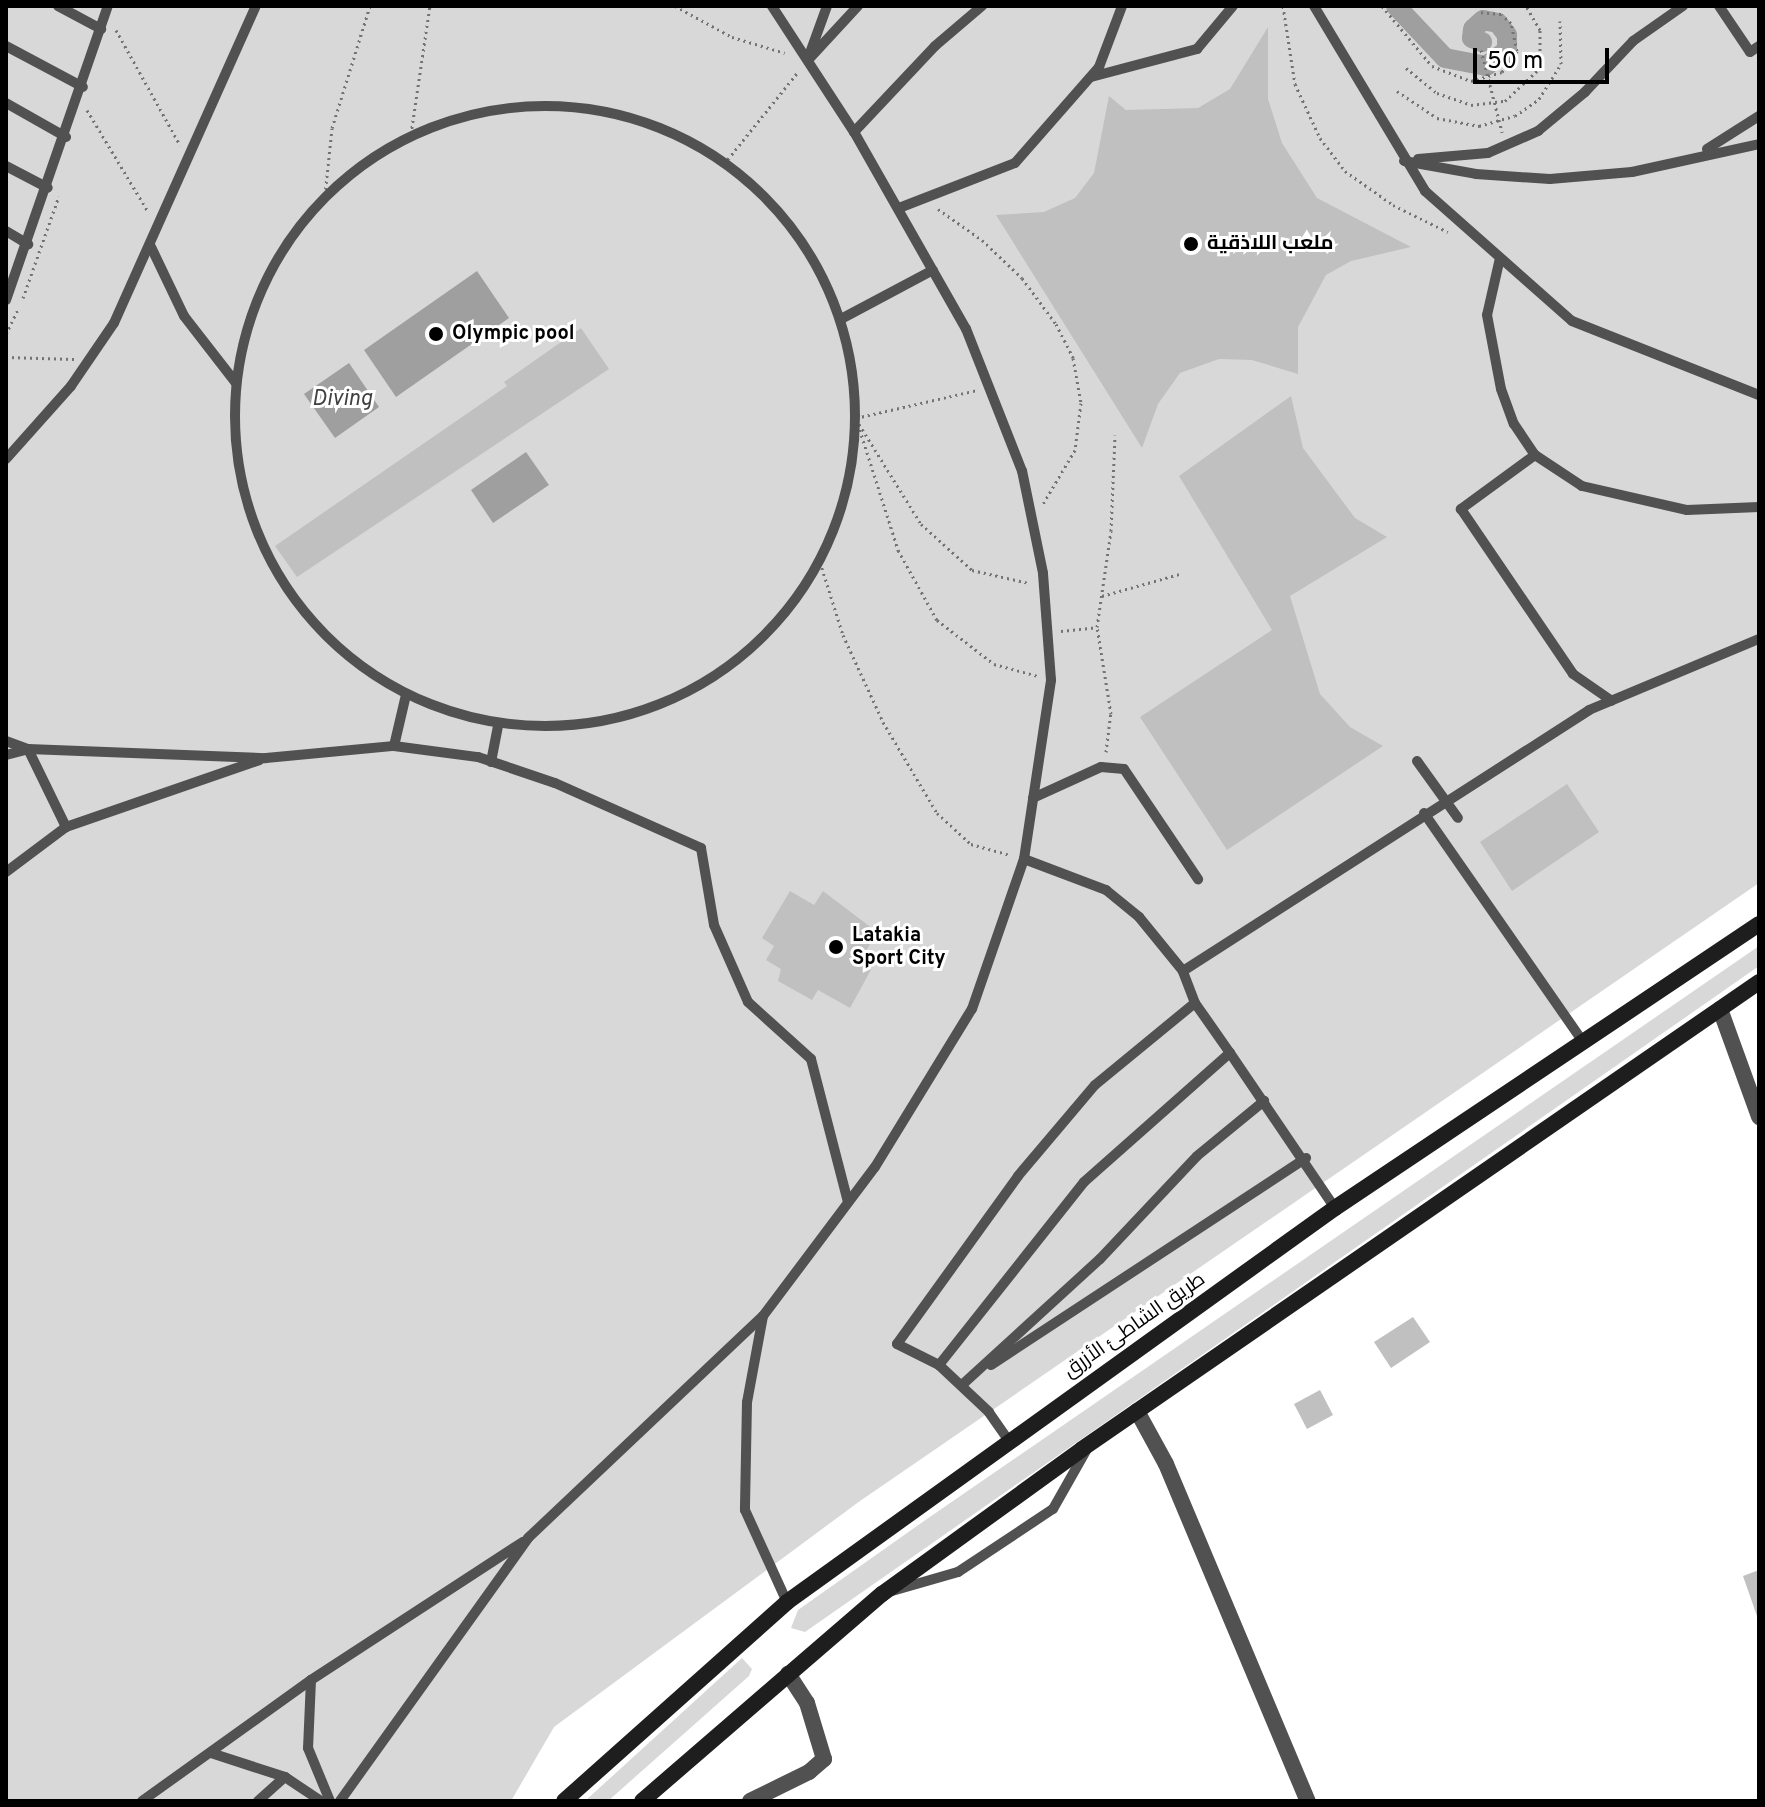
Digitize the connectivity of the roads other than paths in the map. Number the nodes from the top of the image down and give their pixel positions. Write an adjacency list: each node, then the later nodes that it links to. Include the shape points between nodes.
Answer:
1 (58, 6): 13 (lane)
2 (108, 6): 13 (lane)
3 (256, 6): 31 (lane)
4 (772, 6): 16 (lane)
5 (827, 6): 16 (lane)
6 (858, 6): 16 (lane)
7 (982, 6): 21 (lane, via 935,46)
8 (1122, 6): 17 (lane)
9 (1233, 6): 17 (lane, via 1197,49)
10 (1314, 6): 25 (lane)
11 (1683, 6): 25 (lane, via 1633,41 1585,92 1538,131 1488,153)
12 (1719, 6): 15 (lane, via 1750,52)
13 (107, 28): 18 (lane)
14 (6, 46): 18 (lane)
15 (1759, 46)
16 (808, 60): 21 (lane)
17 (1090, 77): 28 (lane, via 1015,163)
18 (83, 87): 22 (lane)
19 (6, 103): 22 (lane)
20 (1759, 116): 24 (lane)
21 (854, 132): 28 (lane)
22 (66, 137): 27 (lane)
23 (1759, 144): 24 (lane)
24 (1701, 153): 25 (lane, via 1632,172 1550,179 1476,174)
25 (1404, 161): 32 (lane, via 1425,191)
26 (6, 166): 27 (lane)
27 (48, 188): 30 (lane)
28 (899, 208): 33 (lane)
29 (6, 231): 30 (lane)
30 (28, 244): 34 (lane)
31 (151, 247): 36 (lane, via 184,316); 39 (lane, via 114,323 86,365)
32 (1500, 258): 37 (lane, via 1572,321); 38 (lane, via 1487,315 1501,389 1514,424)
33 (933, 270): 35 (lane); 52 (lane, via 966,329 1022,471 1032,521 1044,587 1051,680)
34 (7, 297)
35 (841, 319): 36 (lane, via 801,240 742,175 668,129 583,106 495,108 411,134 366,161 325,195 275,263 251,314); 44 (lane, via 856,418 847,492 820,562 763,639 685,695 594,724)
36 (236, 383): 42 (lane, via 237,458 256,531 292,598 343,653)
37 (1759, 395)
38 (1535, 455): 40 (lane, via 1582,486 1687,510); 43 (lane, via 1461,509 1573,674)
39 (6, 459)
40 (1759, 507)
41 (1759, 639): 43 (lane)
42 (406, 695): 44 (lane); 46 (lane)
43 (1612, 701): 53 (lane)
44 (498, 725): 51 (lane)
45 (6, 741): 47 (lane)
46 (394, 746): 49 (lane); 51 (lane)
47 (28, 749): 48 (lane); 49 (lane); 56 (lane)
48 (6, 755)
49 (266, 758): 56 (lane)
50 (1417, 761): 53 (lane)
51 (491, 762): 70 (lane, via 555,783 701,848 714,925 748,1002 811,1059)
52 (1033, 798): 57 (lane); 59 (lane, via 1101,767 1124,769)
53 (1445, 799): 54 (lane); 55 (lane)
54 (1424, 813): 61 (lane); 65 (lane)
55 (1458, 818)
56 (66, 827): 58 (lane)
57 (1024, 859): 61 (lane, via 1106,890 1139,917); 70 (lane, via 972,1009)
58 (6, 872)
59 (1198, 879)
60 (1759, 924): 65 (main road, طريق الشاطئ الأزرق)
61 (1183, 971): 63 (lane)
62 (1759, 982): 64 (main road)
63 (1195, 1003): 66 (lane); 73 (lane, via 1095,1085 1018,1176 897,1344)
64 (1720, 1009): 68 (street); 75 (main road)
65 (1583, 1042): 71 (main road, طريق الشاطئ الأزرق)
66 (1230, 1053): 67 (lane); 73 (lane, via 1084,1182)
67 (1264, 1101): 69 (lane); 74 (lane, via 1197,1156 1100,1259)
68 (1759, 1117)
69 (1306, 1158): 71 (lane); 74 (lane)
70 (848, 1202): 72 (lane)
71 (1335, 1208): 76 (main road, طريق الشاطئ الأزرق)
72 (763, 1316): 78 (lane); 80 (lane, via 747,1402 745,1510)
73 (939, 1365): 74 (lane)
74 (963, 1384): 76 (lane)
75 (1137, 1411): 77 (main road); 93 (street, via 1166,1464)
76 (1009, 1441): 80 (main road, طريق الشاطئ الأزرق)
77 (1090, 1443): 79 (main road); 79 (lane, via 1053,1509 958,1572)
78 (528, 1538): 82 (lane); 89 (lane)
79 (882, 1594): 81 (main road)
80 (787, 1602): 90 (main road, طريق الشاطئ الأزرق)
81 (788, 1674): 91 (main road); 92 (street, via 807,1703 824,1759)
82 (311, 1680): 83 (lane); 88 (lane, via 308,1748)
83 (211, 1753): 84 (lane); 85 (lane)
84 (285, 1777): 86 (lane); 87 (lane)
85 (142, 1801)
86 (258, 1801)
87 (321, 1801)
88 (330, 1801)
89 (340, 1801)
90 (564, 1801)
91 (642, 1801)
92 (750, 1801)
93 (1308, 1801)

